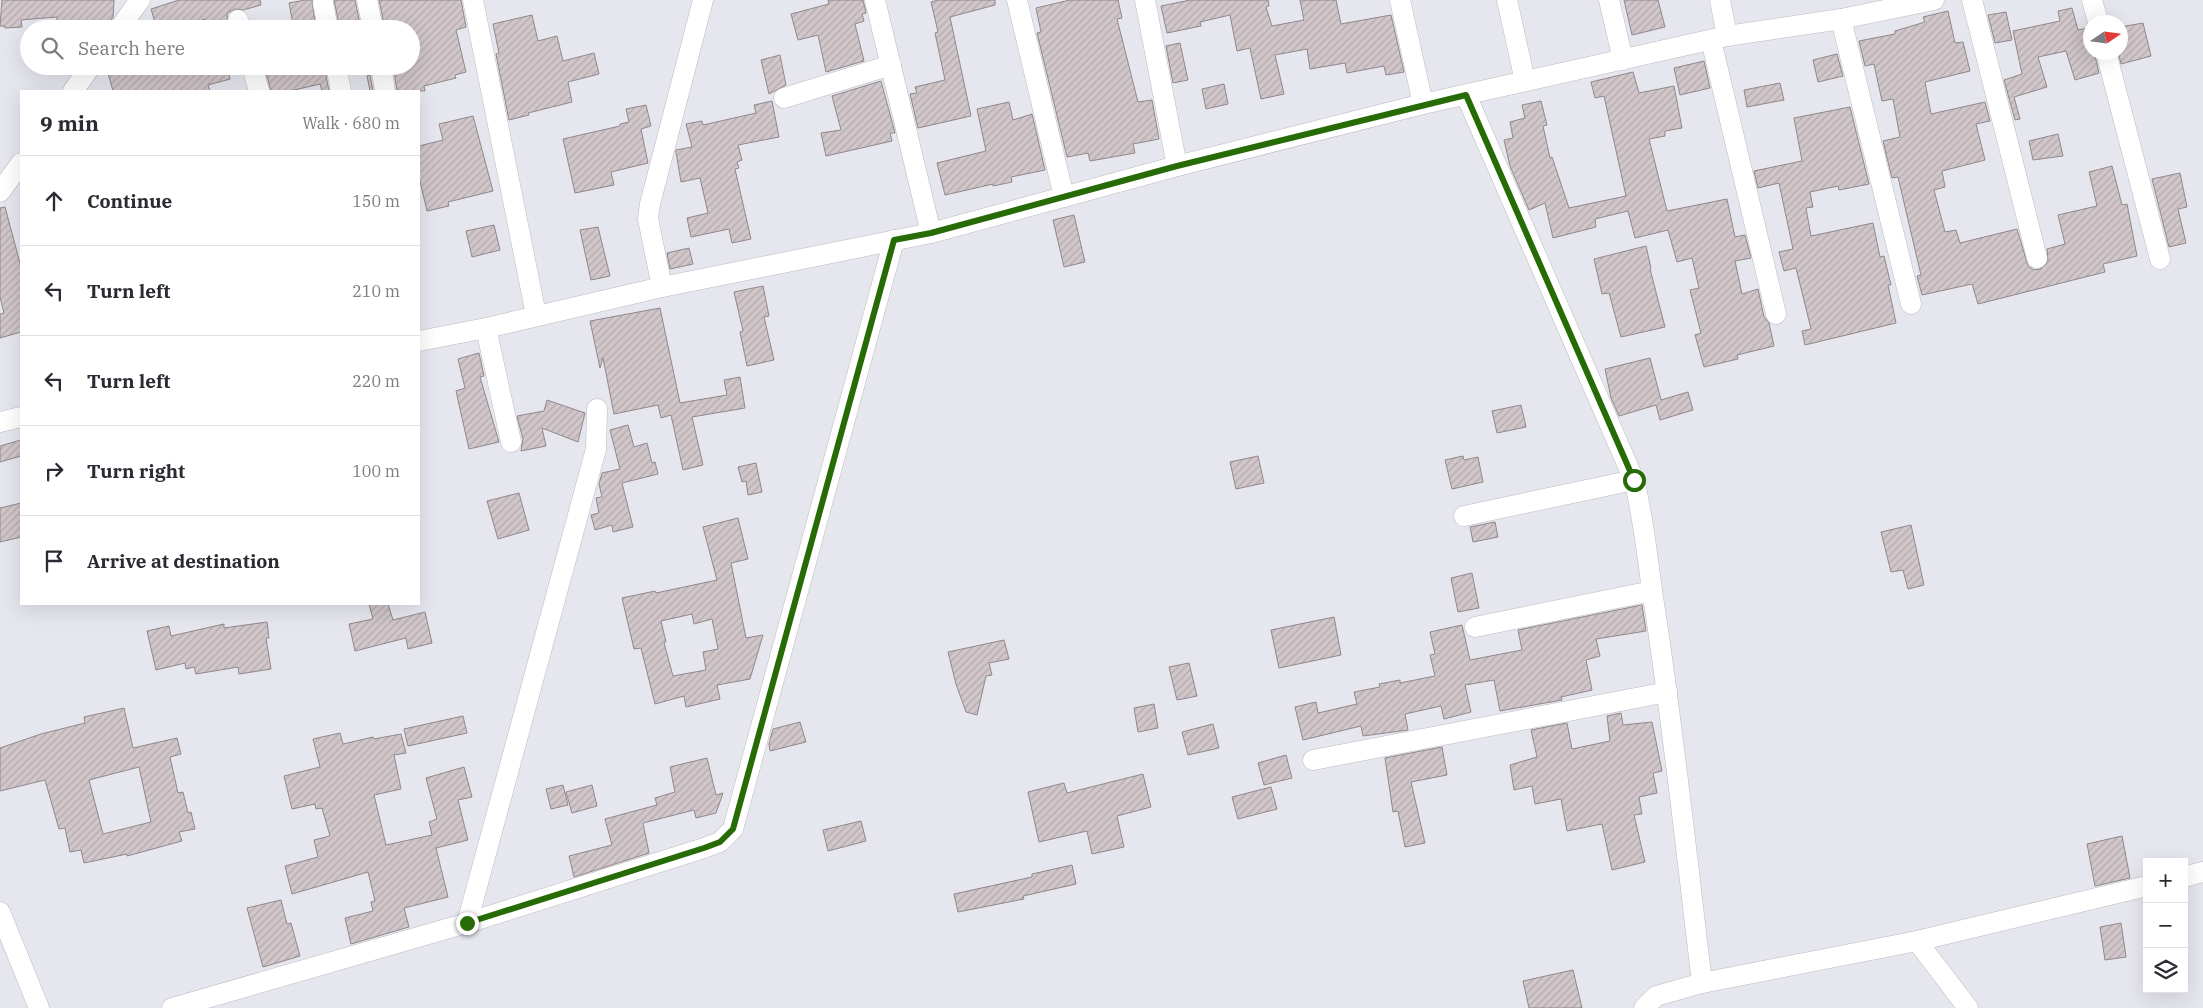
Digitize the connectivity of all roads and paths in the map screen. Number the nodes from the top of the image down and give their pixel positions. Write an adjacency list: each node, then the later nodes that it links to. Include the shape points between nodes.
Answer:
1 (140, 0): 18 (street)
2 (368, 0): 20 (street)
3 (473, 0): 48 (street)
4 (703, 0): 45 (street, via 650,204 648,219)
5 (875, 0): 24 (street)
6 (1017, 0): 40 (street)
7 (1145, 0): 38 (street)
8 (1400, 0): 36 (street)
9 (1506, 0): 29 (street)
10 (1609, 0): 22 (street)
11 (1720, 0): 21 (street)
12 (1934, 0): 17 (street)
13 (1972, 0): 43 (street)
14 (2092, 0): 16 (street)
15 (323, 3): 19 (street)
16 (2096, 15)
17 (1841, 19): 21 (street); 46 (street)
18 (126, 20)
19 (326, 20)
20 (371, 20)
21 (1719, 38): 22 (street); 47 (street)
22 (1623, 60): 29 (street)
23 (2108, 60): 44 (street)
24 (891, 65): 35 (street); 41 (street)
25 (85, 75): 30 (street)
26 (255, 75): 31 (street)
27 (338, 75): 32 (street)
28 (382, 75): 33 (street)
29 (1525, 81): 34 (street)
30 (74, 90)
31 (259, 90)
32 (341, 90)
33 (386, 90)
34 (1466, 95): 36 (street); 55 (street)
35 (784, 98)
36 (1423, 104): 38 (street)
37 (20, 164): 39 (street)
38 (1177, 166): 40 (street)
39 (0, 192)
40 (1064, 197): 41 (street)
41 (931, 233): 42 (street)
42 (894, 240): 45 (street); 65 (street, via 733,829 720,842 704,848)
43 (2037, 258)
44 (2160, 259)
45 (662, 287): 48 (street)
46 (1912, 304)
47 (1776, 314)
48 (536, 315): 49 (street)
49 (486, 328): 50 (street); 54 (street)
50 (420, 341)
51 (597, 409): 65 (street, via 596,448)
52 (20, 417): 53 (street)
53 (0, 422)
54 (511, 442)
55 (1634, 480): 56 (street); 57 (street, via 1643,512)
56 (1464, 516)
57 (1652, 591): 58 (street); 59 (street)
58 (1475, 627)
59 (1667, 692): 60 (street); 67 (street)
60 (1313, 760)
61 (2203, 872): 62 (street)
62 (2188, 876)
63 (2143, 887): 66 (street)
64 (0, 912): 68 (street)
65 (467, 923): 69 (street)
66 (1917, 941): 67 (street); 71 (street)
67 (1702, 983): 70 (street, via 1656,996)
68 (39, 1008)
69 (172, 1008)
70 (1644, 1008)
71 (1968, 1008)

